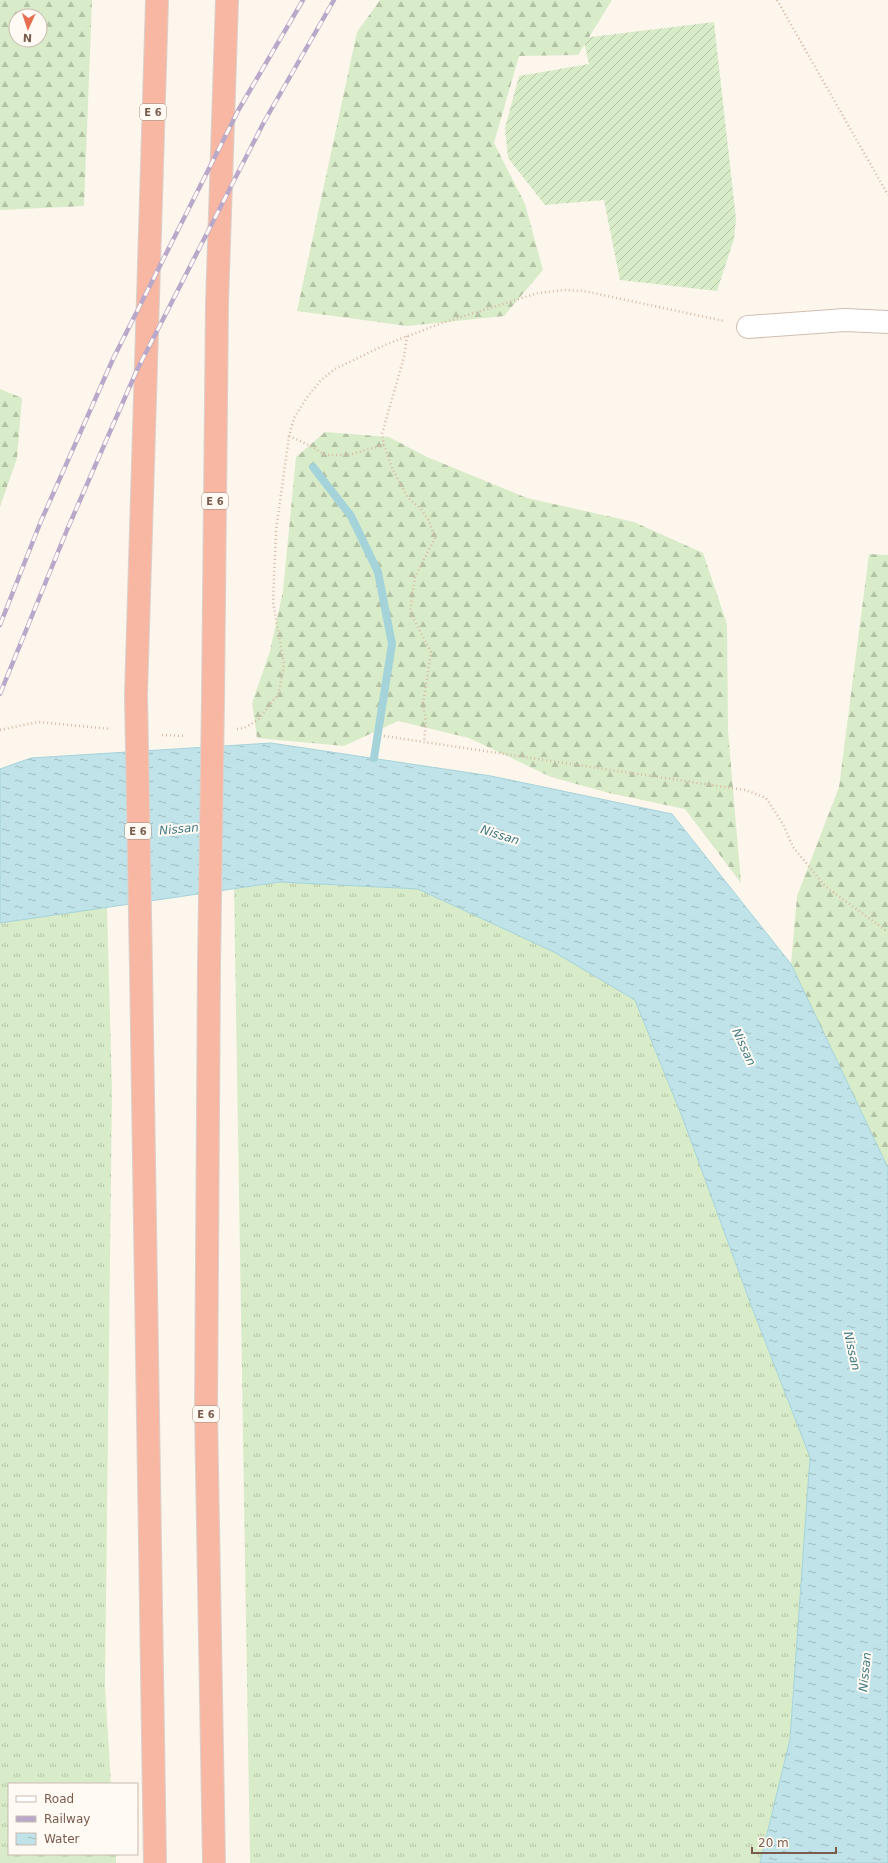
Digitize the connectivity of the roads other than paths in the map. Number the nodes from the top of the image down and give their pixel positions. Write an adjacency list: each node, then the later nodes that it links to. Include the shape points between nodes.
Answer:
1 (157, 0): 5 (highway, E 6, bridge, via 136,695)
2 (227, 0): 6 (highway, E 6, bridge, via 216,304 209,966 206,1413)
3 (888, 322): 4 (street, via 845,320)
4 (748, 327)
5 (155, 1863)
6 (214, 1863)

